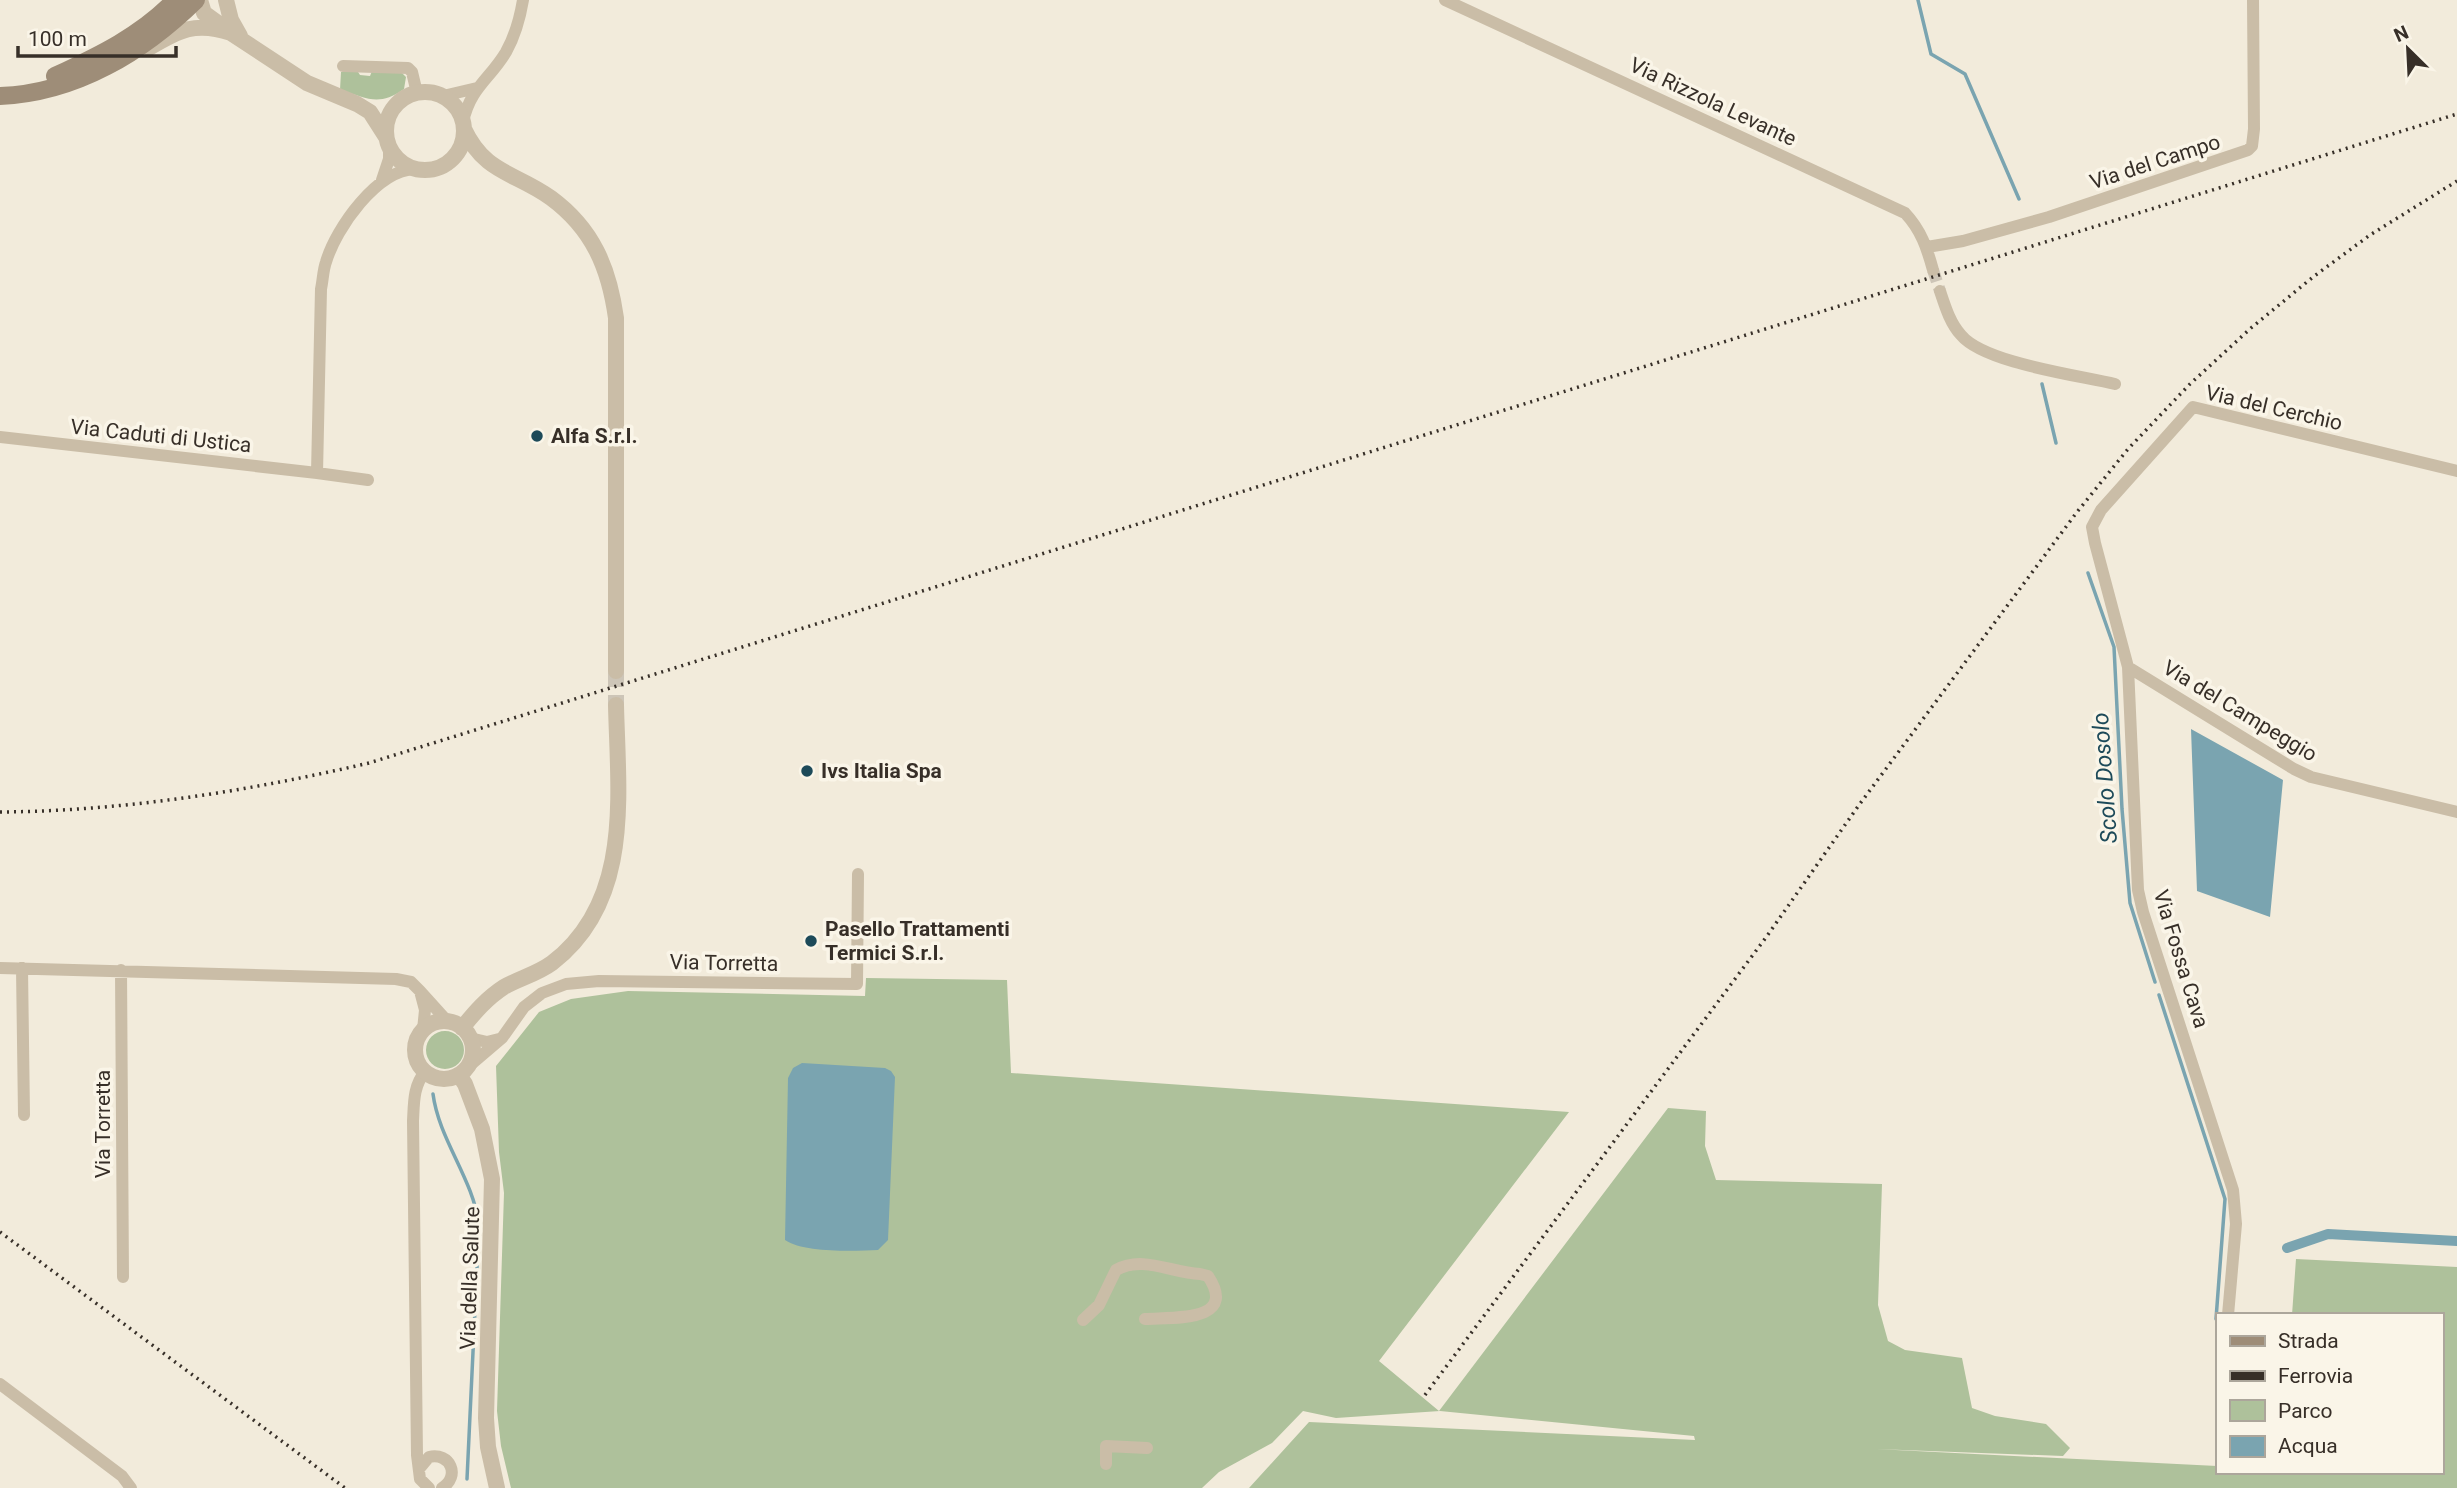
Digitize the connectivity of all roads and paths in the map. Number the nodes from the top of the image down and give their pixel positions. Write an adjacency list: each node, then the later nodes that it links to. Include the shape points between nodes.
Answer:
1 (175, 0): 12 (main road, via 138,32 96,57)
2 (198, 0): 8 (street, via 204,13); 10 (main road, via 133,53)
3 (211, 0): 8 (street)
4 (226, 0): 8 (street)
5 (523, 0): 11 (street, via 505,54)
6 (1445, 0): 22 (street, Via Rizzola Levante, via 1884,202 1905,213)
7 (2253, 0): 22 (street, Via del Campo, via 2254,129 2248,150 2049,217)
8 (234, 30): 10 (street, via 185,28 97,78); 15 (street, via 256,51 307,83)
9 (343, 66): 13 (street, via 408,68 412,72)
10 (72, 81): 12 (main road, via 20,96)
11 (477, 88): 14 (street); 16 (street, via 466,108)
12 (0, 96)
13 (409, 96): 14 (street, via 426,92); 15 (street, via 381,104); 17 (street, via 390,113)
14 (443, 96): 16 (street, via 455,106)
15 (357, 104): 17 (street, via 376,120)
16 (464, 126): 18 (street); 19 (street, via 461,147)
17 (387, 142): 20 (street, via 402,163); 21 (street, via 390,159)
18 (487, 163): 19 (street); 32 (street, via 550,198 572,216 590,238 612,286 616,318)
19 (440, 167): 20 (street)
20 (415, 169): 21 (street)
21 (382, 181): 28 (street, via 355,211 325,262)
22 (1927, 247): 23 (street, Via Rizzola Levante)
23 (1933, 270)
24 (1940, 291): 25 (street, via 1961,335 1976,348 2008,361)
25 (2115, 384)
26 (0, 437): 28 (street, Via Caduti di Ustica)
27 (2457, 471): 30 (street, Via del Cerchio, via 2193,407 2101,510)
28 (317, 473): 29 (street, Via Caduti di Ustica)
29 (368, 480)
30 (2092, 527): 31 (street, Via Fossa Cava)
31 (2128, 667): 34 (street, Via del Campeggio, via 2311,777); 47 (street, Via Fossa Cava, via 2138,890 2234,1189 2236,1224)
32 (616, 671)
33 (617, 705): 40 (street, via 617,831 612,868 600,901 559,957 491,996)
34 (2457, 813)
35 (858, 874): 42 (street, Via Torretta, via 857,984 566,984 531,1001)
36 (0, 968): 37 (street)
37 (22, 968): 38 (street); 45 (street)
38 (121, 970): 39 (street, via 396,979 411,982); 46 (street, Via Torretta)
39 (420, 991): 40 (street); 41 (street)
40 (460, 1029): 41 (street, via 435,1023); 42 (street, via 487,1042); 43 (street, Via della Salute, via 473,1053)
41 (424, 1030): 44 (street, via 415,1051)
42 (502, 1038): 43 (street, Via Torretta)
43 (463, 1071): 44 (street, via 445,1079); 59 (street, Via della Salute, via 492,1179 486,1418)
44 (425, 1072): 51 (street, via 414,1098)
45 (24, 1115)
46 (123, 1277)
47 (2228, 1313)
48 (1144, 1319): 49 (street, via 1209,1312 1216,1292 1213,1283 1200,1274 1130,1263 1116,1270 1099,1305)
49 (1083, 1320)
50 (0, 1384): 56 (street, via 122,1476)
51 (418, 1441): 53 (street); 55 (street)
52 (1147, 1448): 54 (street, via 1106,1446)
53 (433, 1456): 55 (street); 58 (street, via 447,1460 452,1469 451,1480)
54 (1106, 1464)
55 (419, 1469): 57 (street, via 420,1479)
56 (131, 1488)
57 (429, 1488)
58 (442, 1488)
59 (497, 1488)

